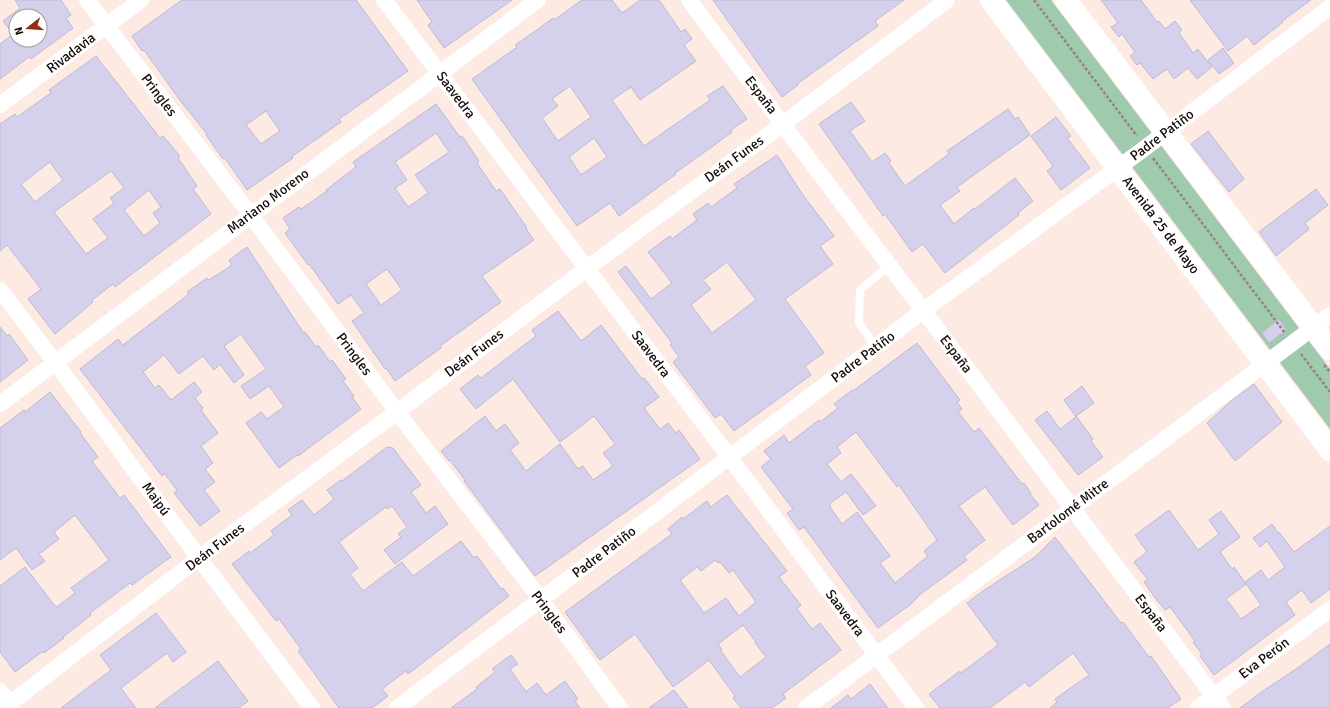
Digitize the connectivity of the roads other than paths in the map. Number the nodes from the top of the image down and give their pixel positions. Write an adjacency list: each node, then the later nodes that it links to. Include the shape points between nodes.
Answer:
1 (87, 0): 10 (street, Pringles)
2 (141, 0): 10 (street, Rivadavia)
3 (384, 0): 11 (street, Saavedra)
4 (538, 0): 11 (street, Mariano Moreno)
5 (689, 0): 13 (street, España)
6 (947, 0): 13 (street, Deán Funes)
7 (991, 0): 15 (main road, Avenida 25 de Mayo)
8 (1066, 0): 14 (main road)
9 (1330, 7): 14 (street, Padre Patiño)
10 (106, 26): 12 (street, Rivadavia); 16 (street, Pringles)
11 (439, 73): 16 (street, Mariano Moreno); 18 (street, Saavedra)
12 (0, 105)
13 (783, 124): 17 (street, España); 18 (street, Deán Funes)
14 (1166, 132): 15 (street, Padre Patiño); 21 (main road)
15 (1118, 168): 20 (street, Padre Patiño); 25 (main road, Avenida 25 de Mayo)
16 (250, 214): 24 (street, Mariano Moreno); 27 (street, Pringles)
17 (889, 266): 20 (street, España); 22 (lane, via 860,290 859,323)
18 (586, 268): 27 (street, Deán Funes); 29 (street, Saavedra)
19 (0, 290): 24 (street, Maipú)
20 (923, 311): 22 (street, Padre Patiño); 30 (street, España)
21 (1322, 321): 23 (main road); 25 (street, Bartolomé Mitre)
22 (876, 347): 29 (street, Padre Patiño)
23 (1330, 349)
24 (55, 362): 26 (street, Mariano Moreno); 31 (street, Maipú)
25 (1265, 364): 28 (main road, Avenida 25 de Mayo); 30 (street, Bartolomé Mitre)
26 (0, 404)
27 (397, 412): 31 (street, Deán Funes); 32 (street, Pringles)
28 (1330, 450)
29 (730, 458): 32 (street, Padre Patiño); 34 (street, Saavedra)
30 (1072, 508): 34 (street, Bartolomé Mitre); 35 (street, España)
31 (199, 558): 36 (street, Deán Funes); 37 (street, Maipú)
32 (540, 600): 38 (street, Padre Patiño); 39 (street, Pringles)
33 (1330, 609): 35 (street, Eva Perón)
34 (876, 655): 40 (street, Bartolomé Mitre); 41 (street, Saavedra)
35 (1218, 702): 42 (street, Eva Perón)
36 (6, 703)
37 (312, 708)
38 (397, 708)
39 (620, 708)
40 (806, 708)
41 (916, 708)
42 (1198, 708)

